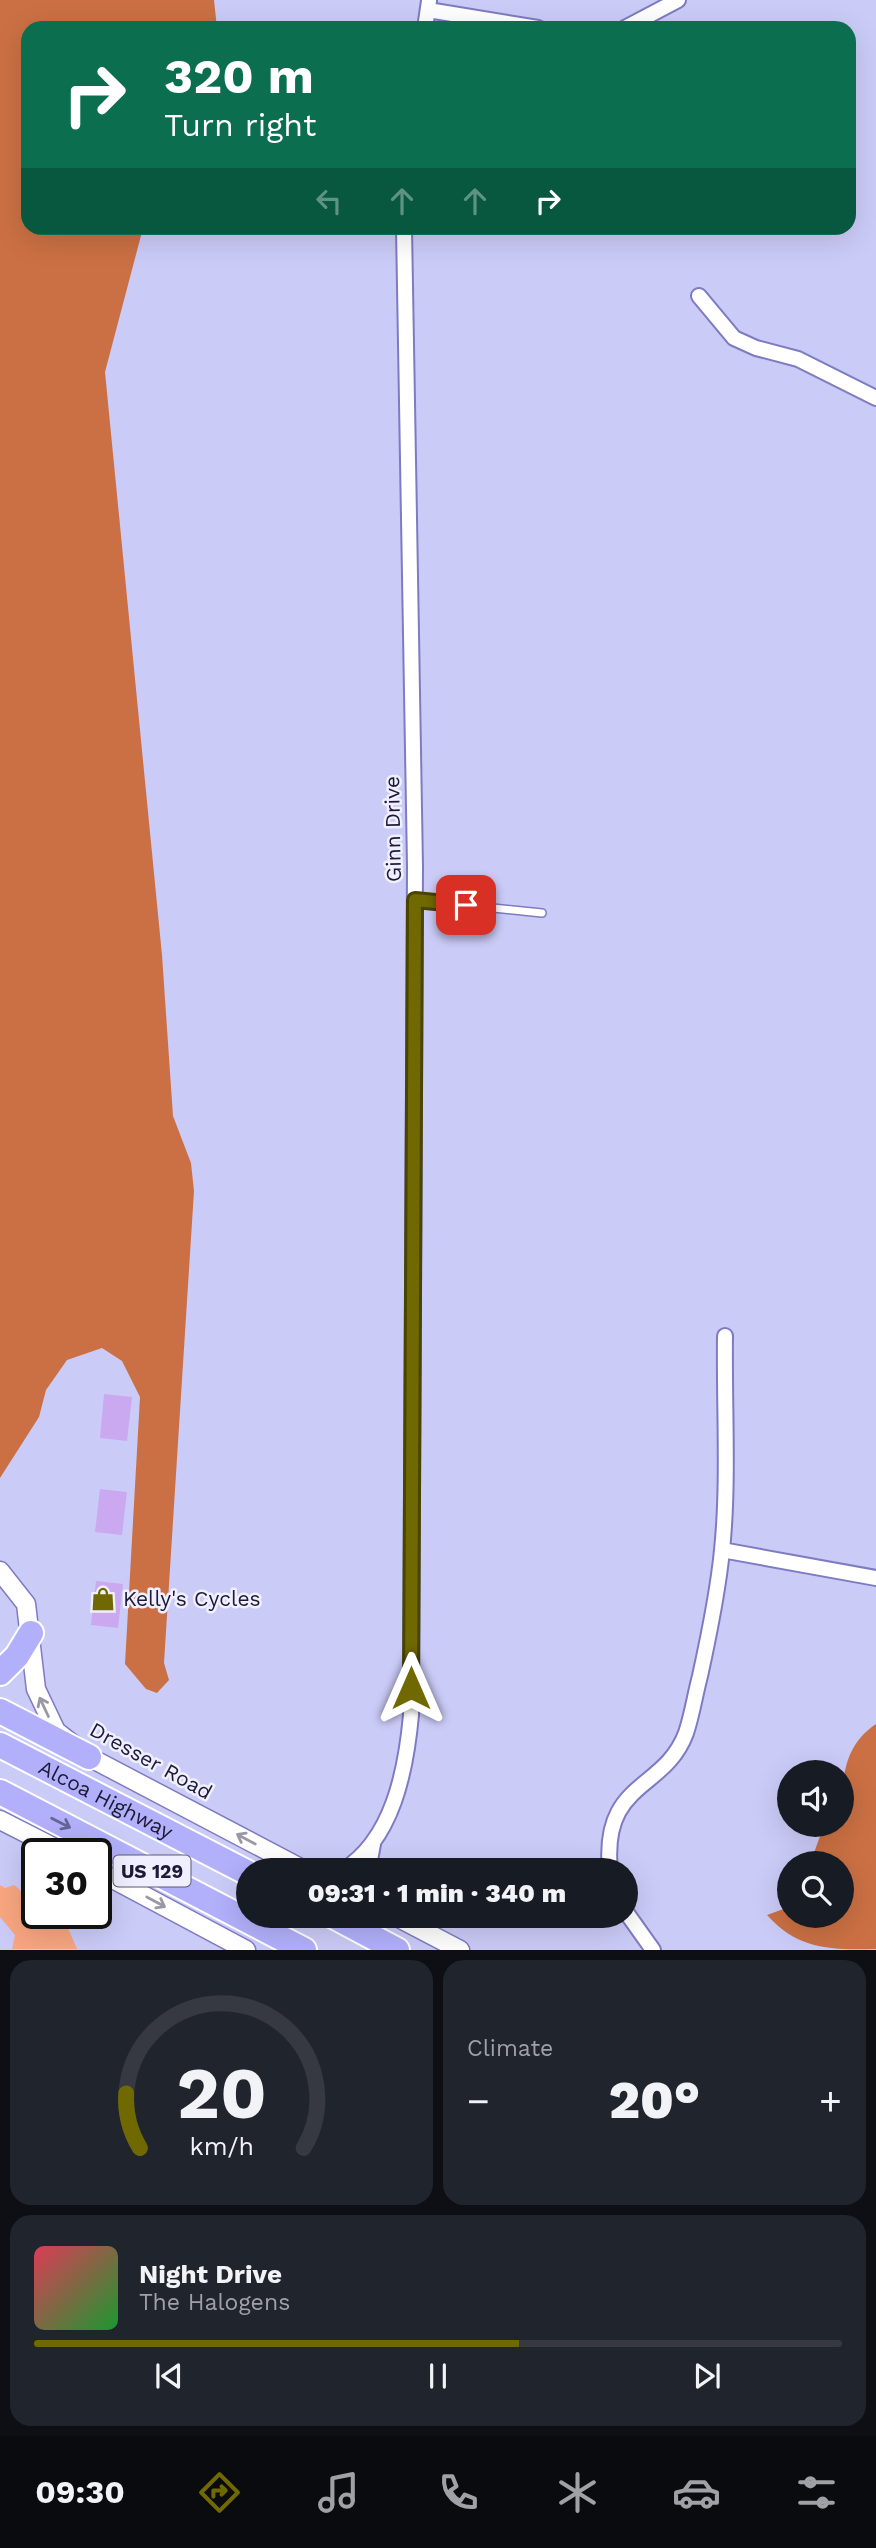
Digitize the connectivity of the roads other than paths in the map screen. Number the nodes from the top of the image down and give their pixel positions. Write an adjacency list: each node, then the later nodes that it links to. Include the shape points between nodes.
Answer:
1 (678, 0): 4 (street)
2 (428, 5): 3 (street)
3 (505, 21)
4 (638, 21)
5 (404, 235): 8 (street, Ginn Drive)
6 (699, 296): 7 (street, via 734,338 798,359)
7 (876, 398)
8 (415, 900): 9 (lane); 22 (street, Ginn Drive, via 411,1715 402,1777)
9 (542, 913)
10 (725, 1336): 11 (street)
11 (722, 1549): 13 (street); 26 (street, via 705,1654 686,1732 679,1748 635,1788 619,1810 611,1828)
12 (0, 1571): 14 (street, Dresser Road, via 26,1604)
13 (876, 1578)
14 (31, 1633): 15 (highway, via 18,1656); 18 (street, Dresser Road, one-way to 14, via 56,1731 42,1706 33,1673)
15 (0, 1673)
16 (0, 1711): 18 (highway)
17 (0, 1745): 27 (highway, Alcoa Highway / US 129)
18 (89, 1757): 23 (street, Dresser Road, one-way to 18)
19 (0, 1792): 33 (highway, Alcoa Highway / US 129, one-way to 33)
20 (0, 1820): 21 (street)
21 (35, 1838)
22 (373, 1842): 24 (street, Ginn Drive); 25 (street, Ginn Drive)
23 (281, 1858)
24 (359, 1858)
25 (370, 1858)
26 (610, 1858)
27 (236, 1867)
28 (112, 1879): 32 (street, one-way to 32)
29 (356, 1928): 34 (highway)
30 (418, 1928): 35 (street)
31 (637, 1928): 36 (street)
32 (246, 1950)
33 (304, 1950)
34 (397, 1950)
35 (460, 1950)
36 (653, 1950)

